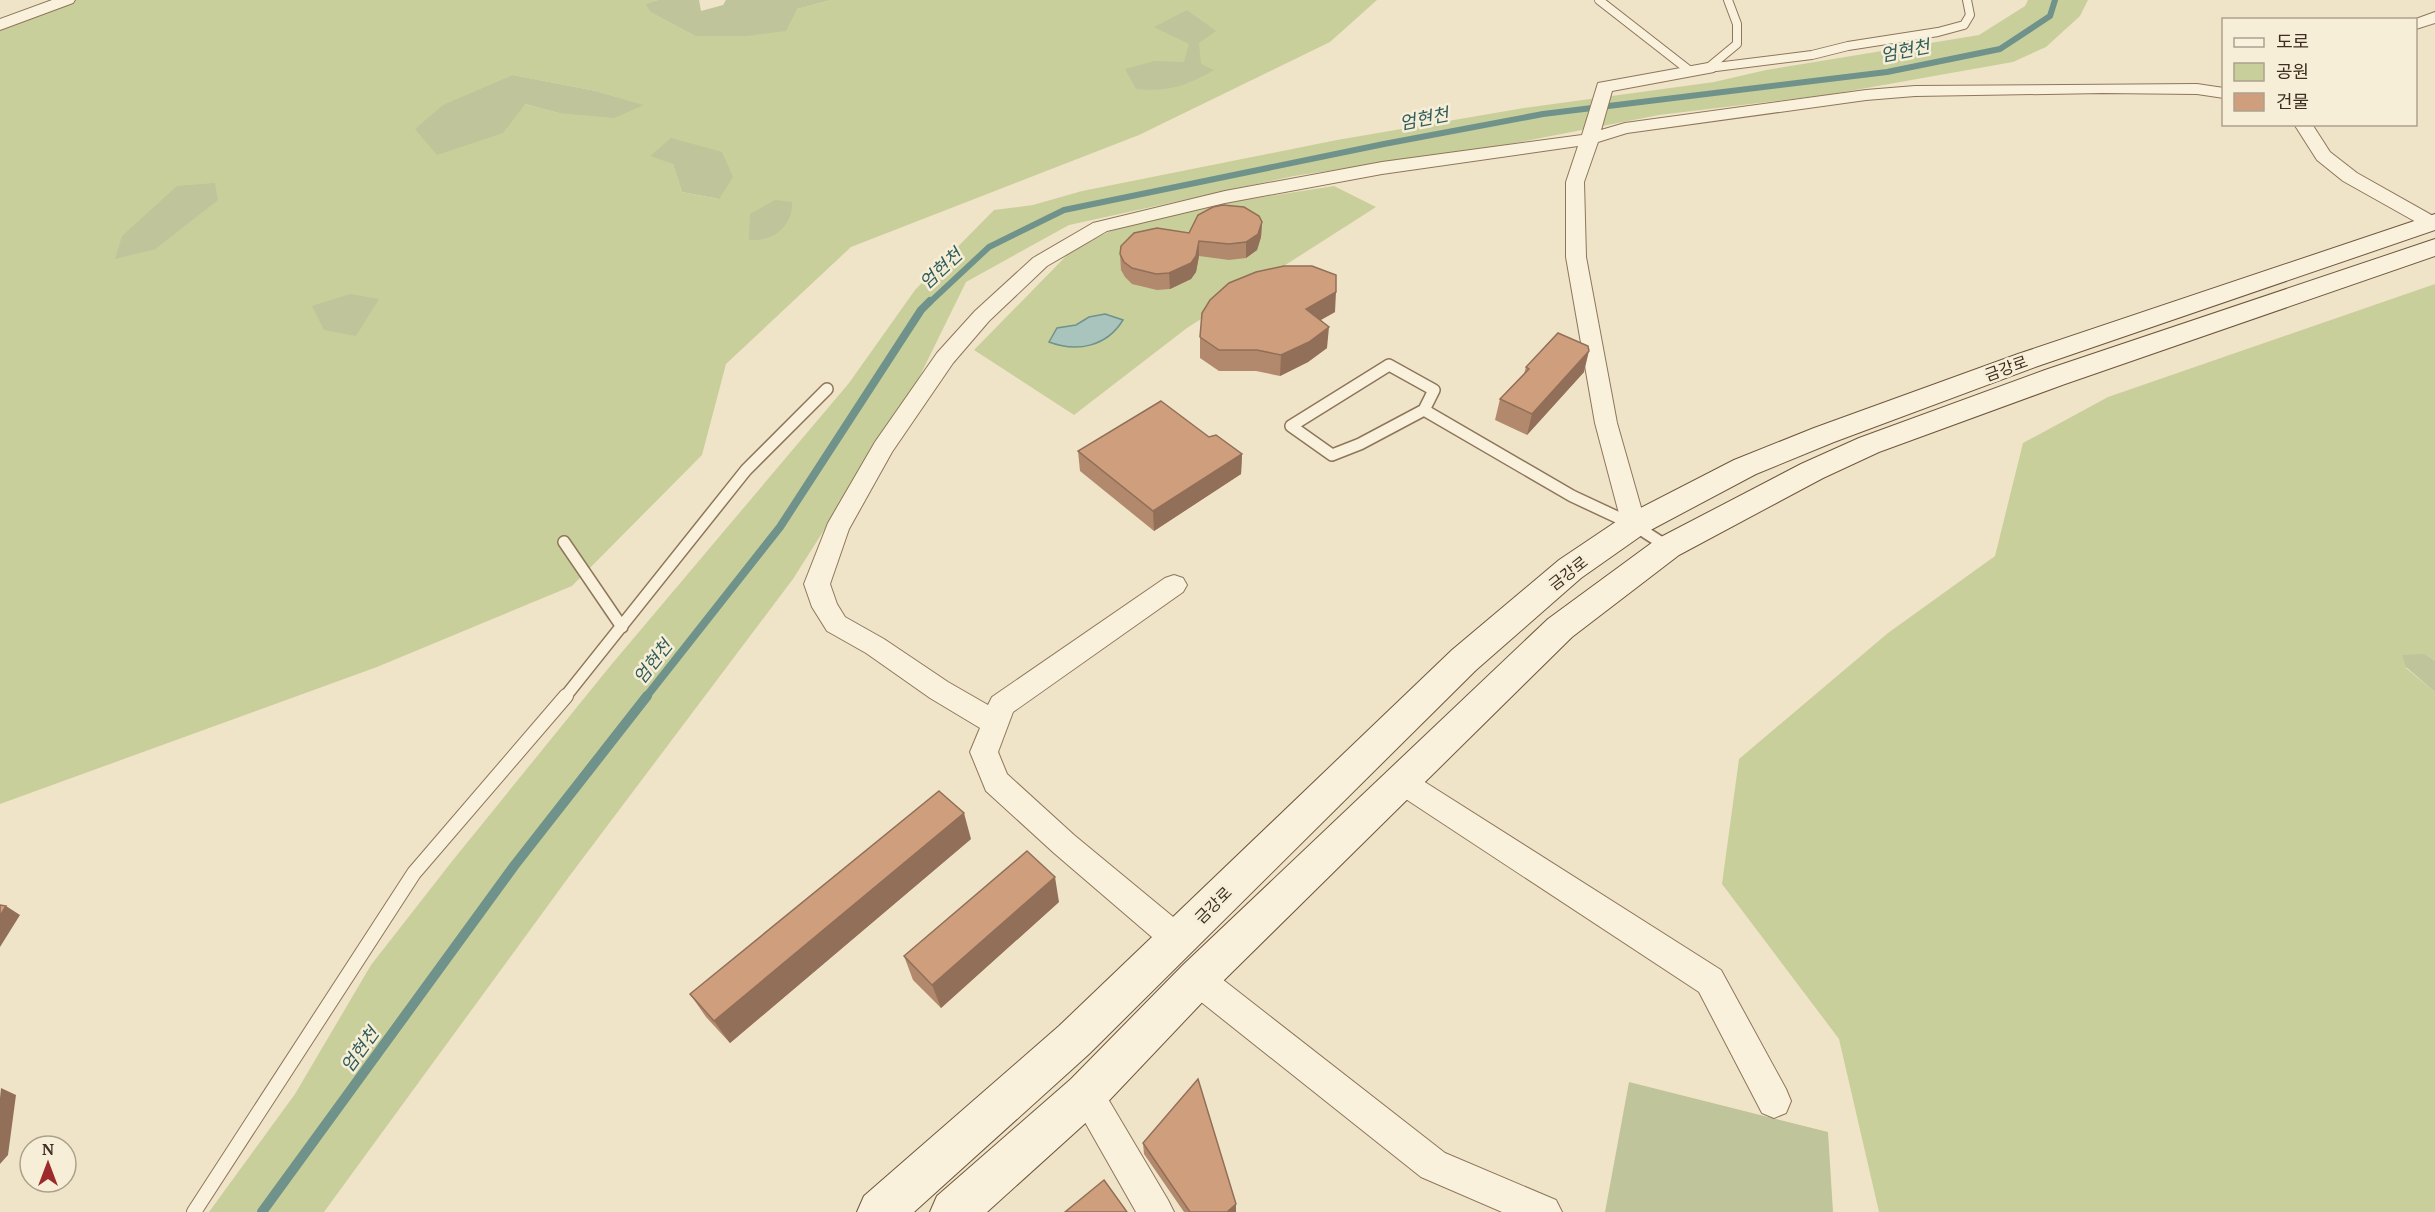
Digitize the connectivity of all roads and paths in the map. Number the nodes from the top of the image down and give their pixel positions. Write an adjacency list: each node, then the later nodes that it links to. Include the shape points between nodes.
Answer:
1 (67, 0): 7 (street)
2 (1599, 0): 9 (lane)
3 (1728, 0): 8 (lane, via 1737,24 1737,44)
4 (1967, 0): 8 (lane, via 1970,15 1964,25 1938,32 1770,62)
5 (2435, 16): 6 (street)
6 (2417, 23)
7 (0, 25)
8 (1708, 68): 9 (street)
9 (1690, 71): 12 (street, via 1604,87)
10 (2222, 93): 12 (street, via 2103,88 1915,91 1625,128)
11 (2304, 126): 13 (street, via 2323,156)
12 (1590, 139): 16 (street, via 1575,182 1576,257 1606,423); 21 (street, via 1382,168 1225,197 1100,227 1040,261 982,316 945,357 883,448 837,529 817,584 836,624)
13 (2434, 231): 16 (main road, 금강로, via 2028,360 1745,468); 18 (main road, 금강로, via 1869,445)
14 (827, 389): 20 (lane, via 746,470)
15 (1424, 410): 15 (lane, via 1434,390 1389,365 1291,426 1332,455); 16 (lane, via 1572,496)
16 (1634, 525): 18 (lane); 23 (main road, 금강로, via 1570,569 1464,660)
17 (564, 542): 20 (lane)
18 (1668, 547): 22 (main road, 금강로, via 1560,628)
19 (1174, 585): 21 (street, via 1002,705)
20 (622, 627): 27 (lane, via 414,873)
21 (995, 723): 23 (street, via 984,752 996,782)
22 (1399, 780): 24 (main road, 금강로); 26 (street, via 1710,981)
23 (1178, 940): 28 (main road, 금강로, via 1074,1040)
24 (1197, 979): 25 (main road, 금강로); 31 (street, via 1433,1166)
25 (1086, 1094): 29 (main road, 금강로); 30 (street)
26 (1774, 1101)
27 (194, 1212)
28 (880, 1212)
29 (953, 1212)
30 (1156, 1212)
31 (1544, 1212)

